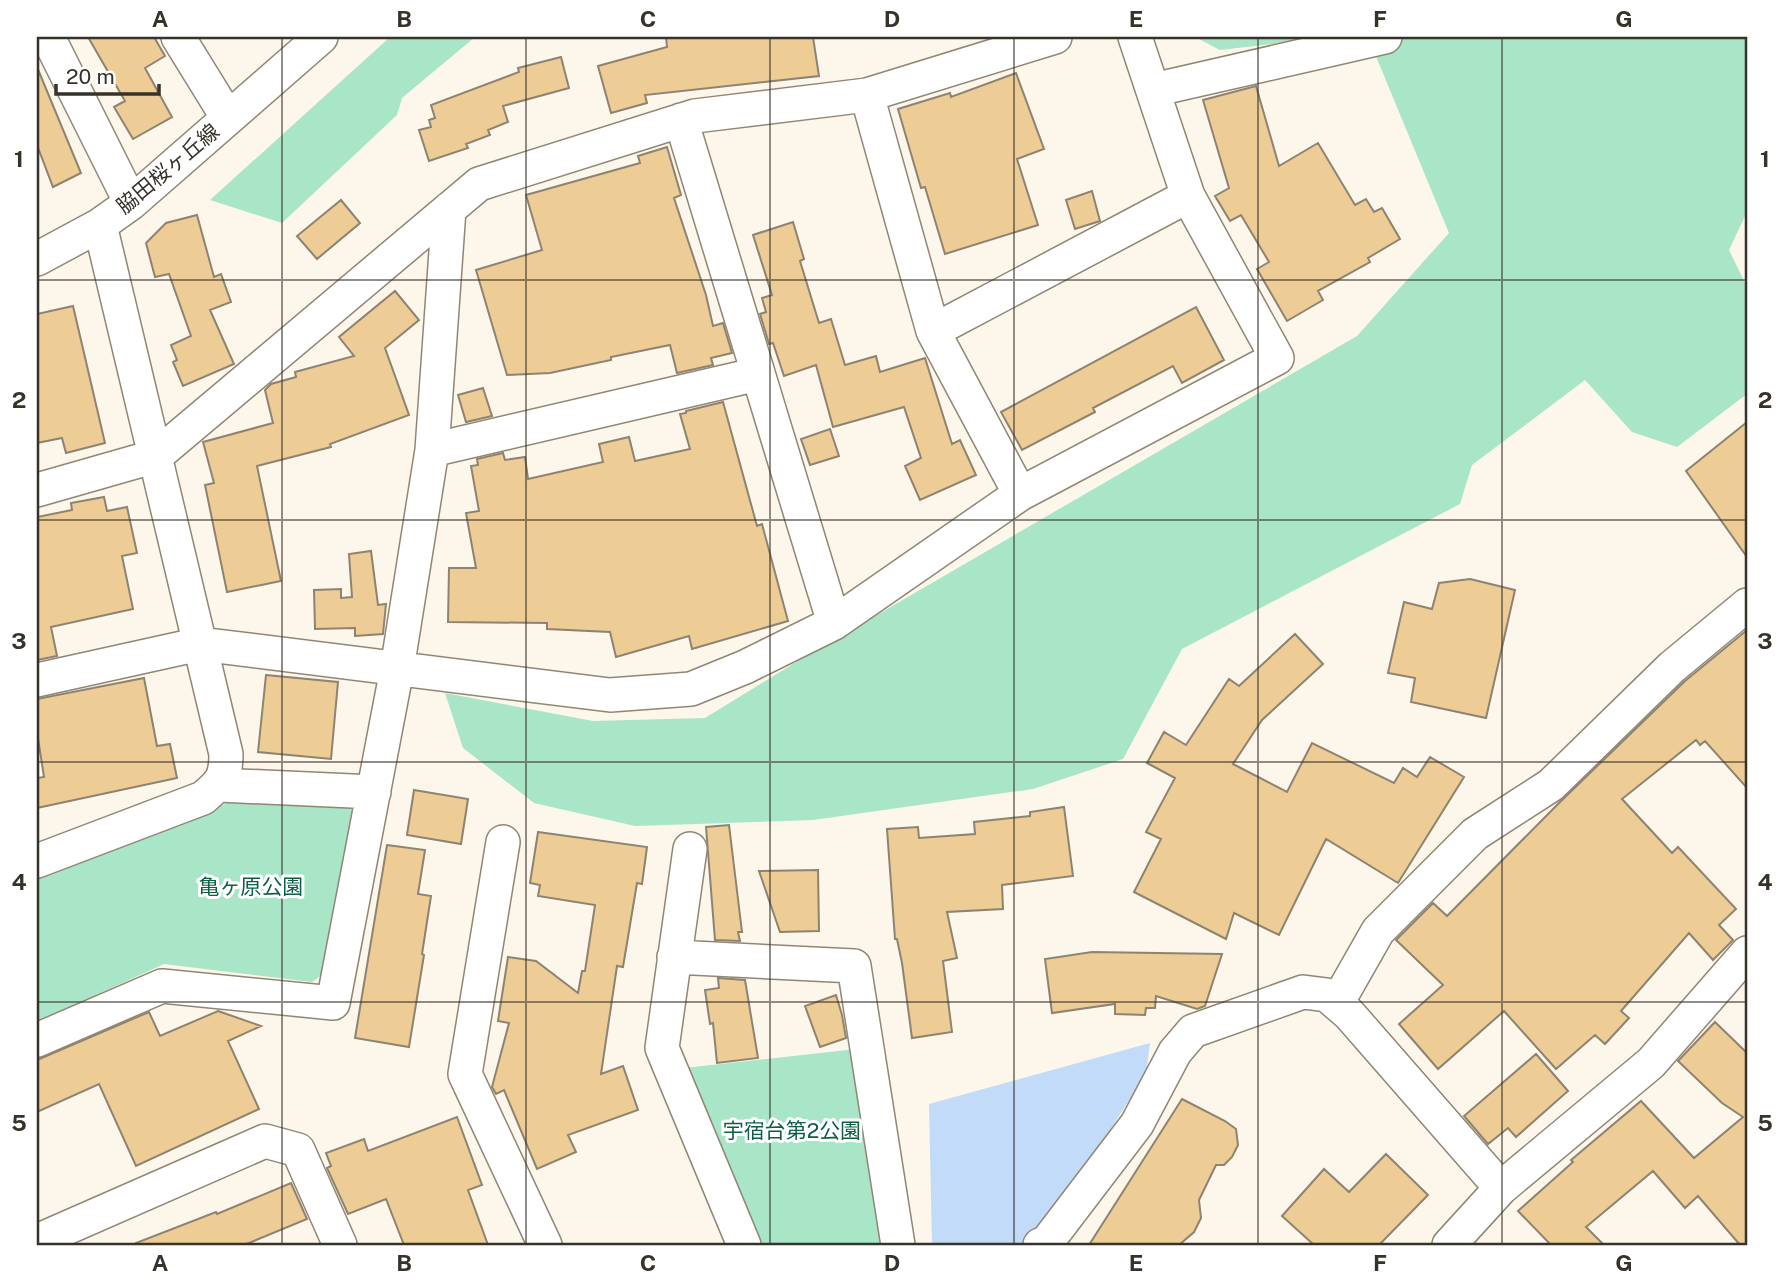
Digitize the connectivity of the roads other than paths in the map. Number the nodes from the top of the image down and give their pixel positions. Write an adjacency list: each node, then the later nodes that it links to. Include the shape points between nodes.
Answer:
1 (48, 37): 12 (street)
2 (178, 37): 9 (street)
3 (321, 37): 9 (street, 脇田桜ヶ丘線)
4 (1055, 37): 8 (street)
5 (1135, 37): 7 (street)
6 (1385, 37): 7 (street)
7 (1153, 90): 11 (street)
8 (867, 94): 10 (street); 16 (street)
9 (228, 118): 12 (street, 脇田桜ヶ丘線)
10 (681, 120): 13 (street, via 479,184); 17 (street)
11 (1188, 195): 16 (street); 21 (street, via 1277,358)
12 (131, 203): 14 (street, 脇田桜ヶ丘線)
13 (449, 209): 18 (street); 19 (street)
14 (100, 225): 15 (street, 脇田桜ヶ丘線); 19 (street)
15 (38, 256)
16 (933, 331): 21 (street)
17 (758, 374): 18 (street); 23 (street)
18 (432, 450): 25 (street)
19 (156, 456): 20 (street); 24 (street)
20 (37, 491)
21 (1020, 494): 23 (street)
22 (1747, 606): 34 (street, via 1672,667 1551,785 1475,834 1378,931)
23 (834, 623): 25 (street, via 691,689 610,695)
24 (200, 644): 25 (street); 26 (street); 27 (street, via 226,754 226,772)
25 (397, 668): 28 (street)
26 (37, 680)
27 (219, 785): 28 (street); 31 (street, via 203,798)
28 (374, 792): 35 (street, via 333,1003 162,986)
29 (503, 842): 39 (street, via 465,1073)
30 (690, 849): 33 (street)
31 (37, 861)
32 (1747, 953): 36 (street, via 1651,1063)
33 (674, 957): 40 (street, via 662,1048); 41 (street, via 854,966)
34 (1337, 1003): 36 (street); 42 (street, via 1327,995 1303,992 1194,1031 1175,1052 1136,1124)
35 (37, 1040)
36 (1502, 1188): 43 (street)
37 (37, 1241): 38 (street, via 265,1140 298,1150)
38 (340, 1245)
39 (545, 1245)
40 (744, 1245)
41 (898, 1245)
42 (1040, 1245)
43 (1449, 1245)

